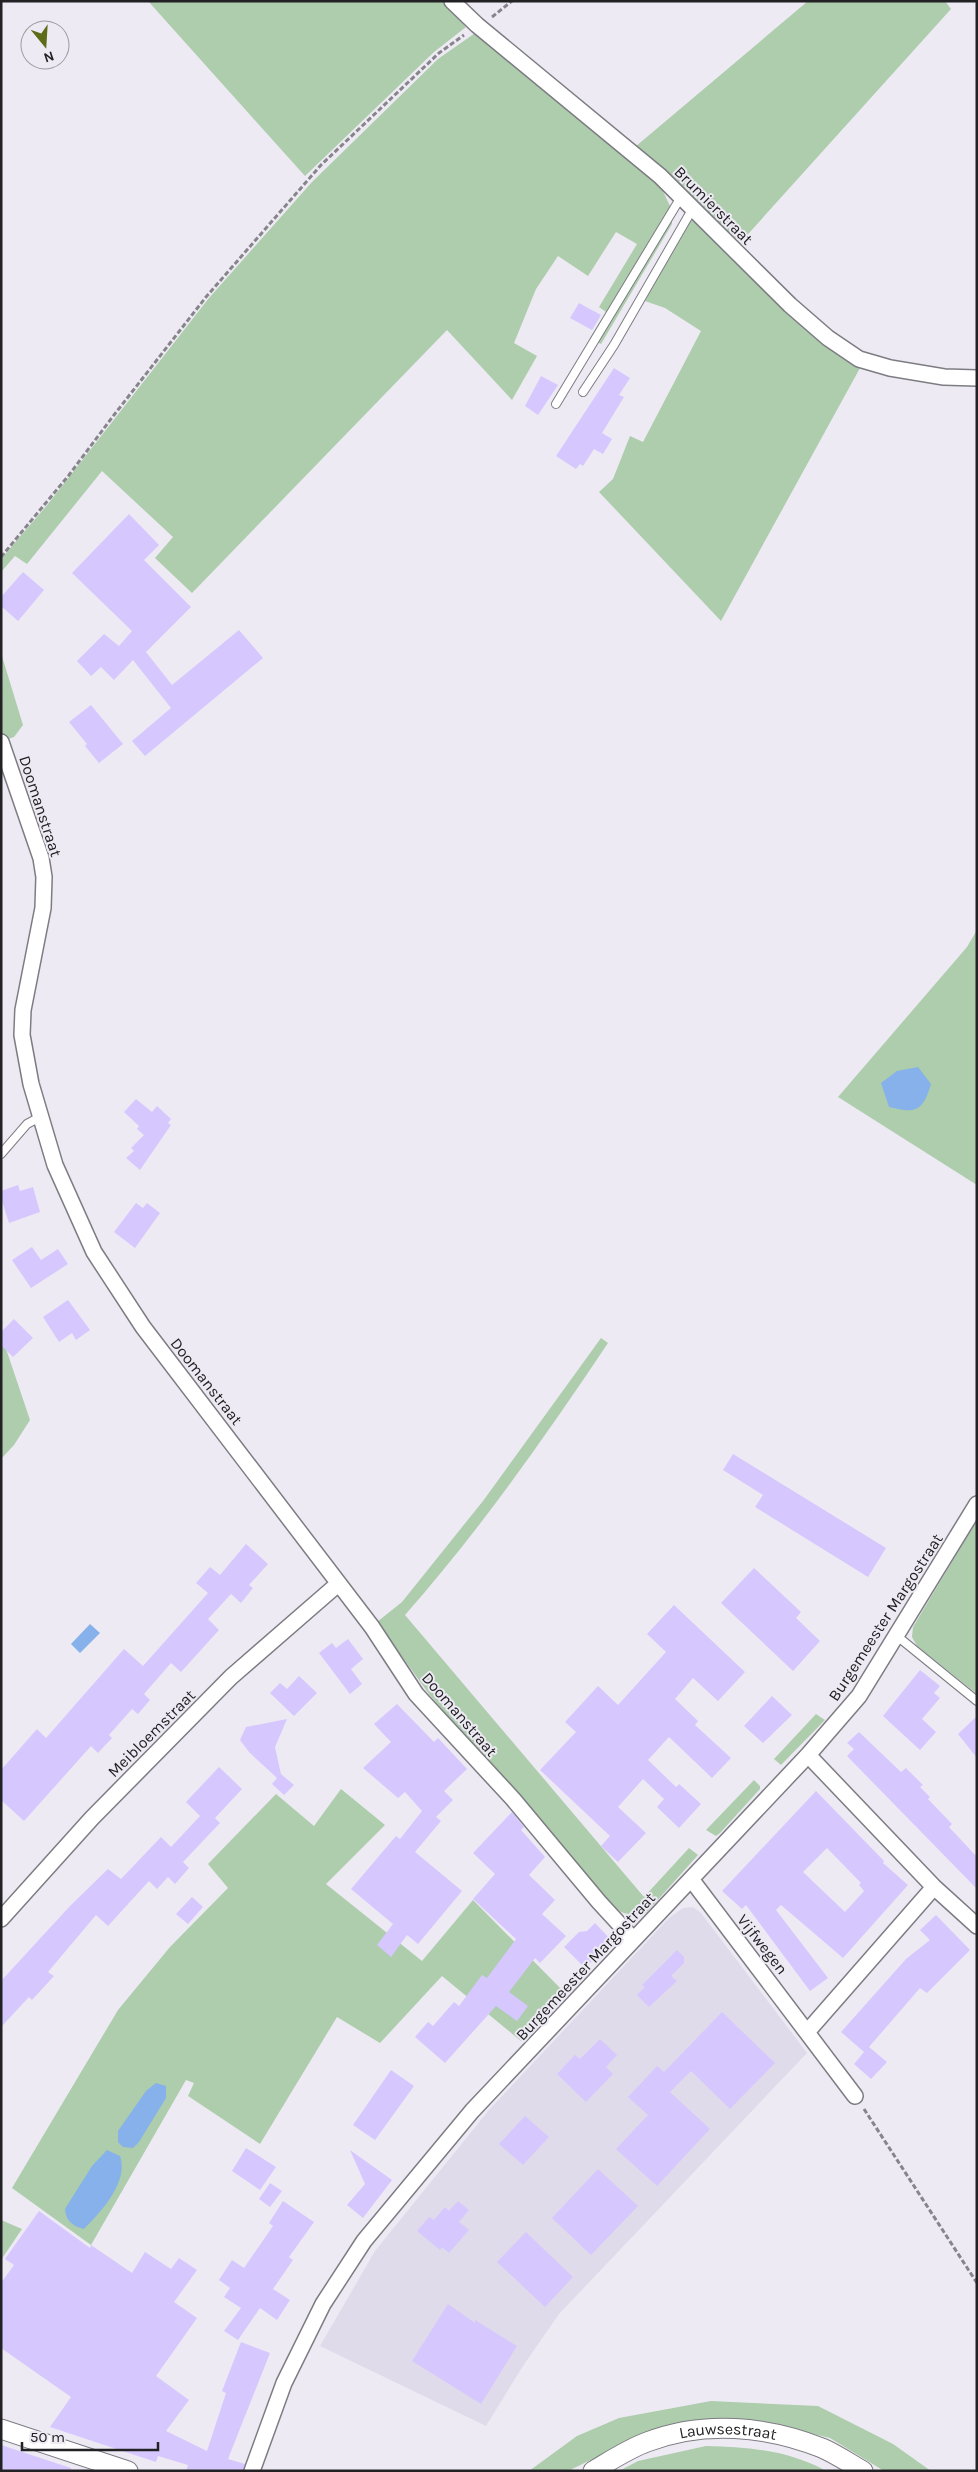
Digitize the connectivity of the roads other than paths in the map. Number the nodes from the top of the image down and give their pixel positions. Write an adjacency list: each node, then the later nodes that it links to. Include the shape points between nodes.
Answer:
1 (452, 1): 2 (street, Brumierstraat)
2 (681, 197): 3 (street, Brumierstraat); 6 (lane)
3 (692, 208): 4 (street, Brumierstraat, via 790,305 828,338 859,359 944,377); 5 (lane, via 614,345)
4 (977, 378)
5 (583, 392)
6 (556, 404)
7 (1, 742): 8 (street, Doomanstraat, via 41,858 44,877 43,908 23,1010 22,1035)
8 (40, 1117): 9 (lane, via 27,1124); 11 (street, Doomanstraat, via 55,1165 94,1252 115,1286)
9 (1, 1154)
10 (977, 1504): 12 (street, Burgemeester Margostraat)
11 (338, 1584): 17 (street, Meibloemstraat, via 231,1677 92,1818); 19 (street, Doomanstraat, via 372,1627 416,1694)
12 (897, 1636): 13 (lane); 14 (street, Burgemeester Margostraat, via 859,1696)
13 (977, 1700)
14 (808, 1755): 15 (street, Burgemeester Margostraat); 16 (street)
15 (690, 1879): 19 (street, Burgemeester Margostraat); 20 (street, Vijfwegen)
16 (934, 1887): 18 (street); 20 (street)
17 (1, 1919)
18 (977, 1926)
19 (633, 1939): 24 (street, Burgemeester Margostraat, via 544,2038 472,2111 364,2241 323,2304 288,2374)
20 (808, 2031): 21 (street, Vijfwegen)
21 (856, 2096)
22 (1, 2428): 23 (street)
23 (128, 2471)
24 (252, 2471)
25 (593, 2471): 26 (street, Lauwsestraat, via 646,2442 715,2428 749,2429 788,2436 824,2449)
26 (862, 2471)

